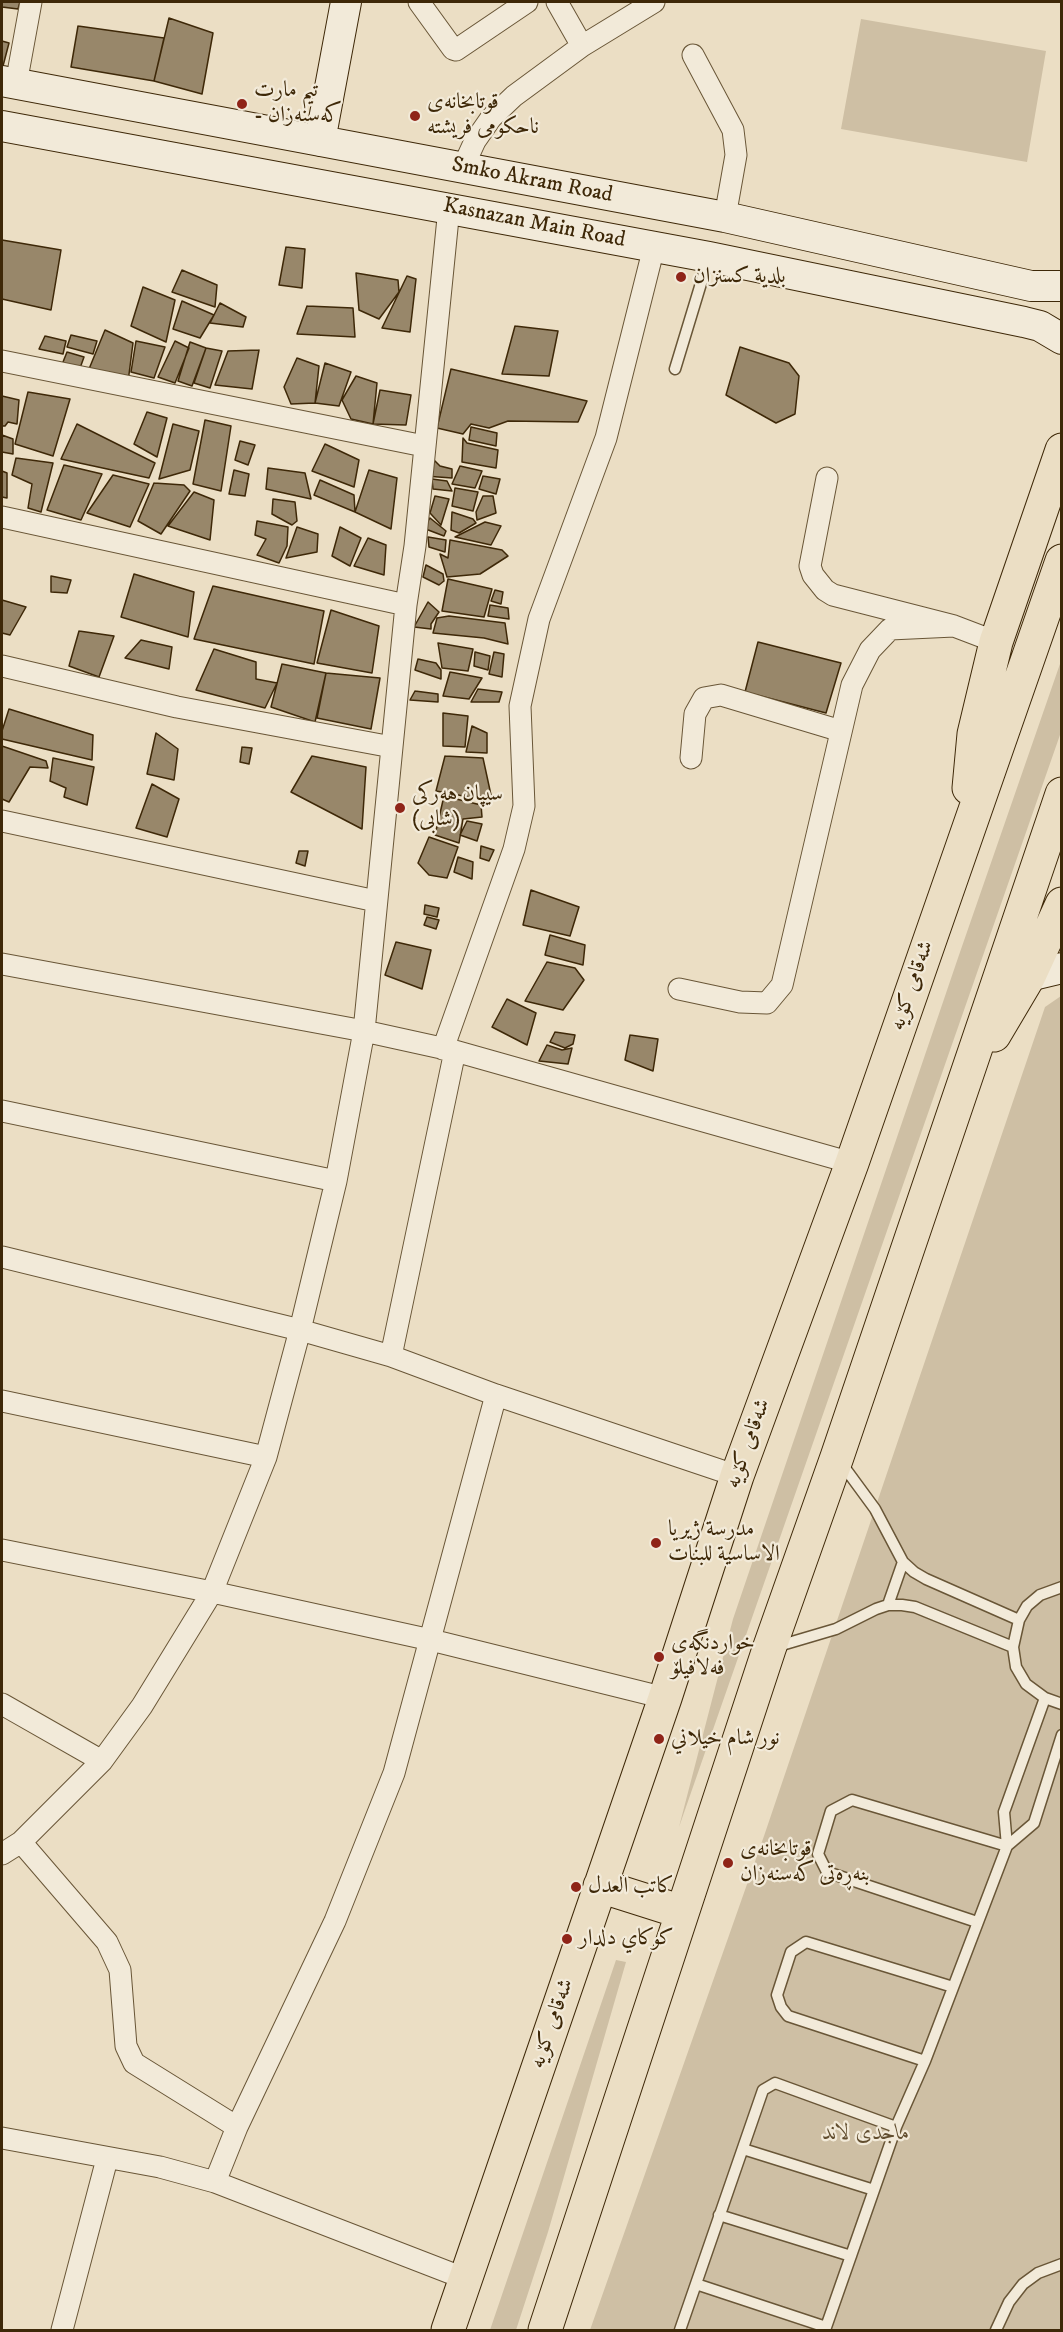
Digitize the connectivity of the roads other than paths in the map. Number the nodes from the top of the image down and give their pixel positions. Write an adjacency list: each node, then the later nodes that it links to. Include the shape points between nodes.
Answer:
1 (31, 2): 9 (street)
2 (346, 2): 11 (street)
3 (419, 2): 4 (street, via 456,50)
4 (528, 2)
5 (557, 2): 7 (street)
6 (654, 2): 7 (street)
7 (582, 46): 12 (street, via 491,118)
8 (693, 54): 14 (street, via 733,130 736,155)
9 (9, 83): 11 (street, Smko Akram Road)
10 (2, 126): 13 (street, Kasnazan Main Road)
11 (320, 141): 12 (street, Smko Akram Road)
12 (463, 167): 14 (street, Smko Akram Road)
13 (449, 208): 15 (street, Kasnazan Main Road); 21 (street)
14 (724, 218): 17 (street, Smko Akram Road, via 1031,286)
15 (654, 247): 16 (street, Kasnazan Main Road); 43 (street, via 606,438 539,619 520,706 524,806 514,849)
16 (709, 257): 18 (street, Kasnazan Main Road, via 1024,322); 20 (lane)
17 (1062, 286)
18 (1062, 339)
19 (2, 361): 21 (street)
20 (675, 369)
21 (424, 446): 26 (street)
22 (1062, 450): 28 (highway)
23 (827, 478): 27 (street, via 810,566 818,582 833,595)
24 (2, 517): 26 (street)
25 (1062, 561): 35 (highway, شەقامی کۆیە)
26 (406, 606): 31 (street)
27 (954, 626): 28 (street); 30 (street, via 890,629 870,651 852,685)
28 (996, 642): 35 (highway, via 974,734)
29 (2, 666): 31 (street, via 177,706)
30 (841, 731): 32 (street, via 721,695 704,698 695,714); 41 (street, via 782,985 767,1002 740,1002)
31 (392, 747): 36 (street)
32 (691, 758)
33 (1062, 794): 44 (highway)
34 (2, 821): 36 (street)
35 (963, 843): 46 (highway, شەقامی کۆیە)
36 (376, 901): 42 (street)
37 (1062, 903): 40 (highway)
38 (2, 964): 42 (street)
39 (1062, 968): 40 (street)
40 (1029, 976): 44 (highway)
41 (679, 989)
42 (364, 1031): 43 (street); 47 (street)
43 (449, 1050): 46 (street); 50 (street)
44 (961, 1088): 54 (highway)
45 (2, 1111): 47 (street)
46 (852, 1163): 55 (highway, شەقامی کۆیە)
47 (336, 1181): 49 (street)
48 (2, 1257): 49 (street)
49 (300, 1330): 50 (street); 53 (street)
50 (391, 1356): 51 (street)
51 (496, 1395): 55 (street); 62 (street)
52 (2, 1401): 53 (street)
53 (266, 1457): 59 (street)
54 (837, 1457): 57 (lane, via 875,1509); 64 (highway)
55 (737, 1476): 65 (highway, شەقامی کۆیە)
56 (2, 1550): 59 (street)
57 (903, 1562): 60 (lane); 61 (lane, via 926,1579)
58 (1062, 1587): 61 (lane, via 1040,1595)
59 (212, 1592): 62 (street); 70 (street, via 142,1706)
60 (888, 1605): 63 (lane, via 915,1607); 64 (lane, via 836,1629)
61 (1018, 1620): 63 (lane)
62 (431, 1640): 65 (street); 78 (street, via 394,1773 335,1921)
63 (1013, 1647): 66 (lane, via 1016,1666 1026,1684)
64 (769, 1649): 74 (highway)
65 (664, 1698): 73 (highway, شەقامی کۆیە)
66 (1045, 1698): 68 (lane); 71 (lane, via 1004,1812)
67 (2, 1704): 70 (street)
68 (1062, 1704)
69 (1062, 1735): 71 (lane, via 1034,1823)
70 (102, 1761): 72 (street)
71 (1007, 1846): 75 (lane); 75 (lane, via 852,1800 831,1811 818,1854 827,1872)
72 (7, 1850): 78 (street, via 107,1942 120,1970 126,2046 134,2063)
73 (600, 1886): 74 (highway); 88 (highway, شەقامی کۆیە)
74 (682, 1912): 93 (highway)
75 (977, 1922): 76 (lane)
76 (953, 1987): 77 (lane); 77 (lane, via 806,1942 791,1952 777,1995 788,2016)
77 (925, 2061): 79 (lane)
78 (237, 2127): 83 (street)
79 (896, 2127): 81 (lane, via 775,2083 763,2090); 84 (lane)
80 (2, 2138): 82 (street)
81 (743, 2149): 84 (lane); 85 (lane)
82 (108, 2159): 83 (street, via 160,2167); 91 (street)
83 (215, 2182): 88 (street)
84 (874, 2190): 86 (lane)
85 (719, 2215): 86 (lane); 89 (lane)
86 (851, 2256): 90 (lane)
87 (1062, 2264): 95 (lane, via 1023,2284 1009,2302)
88 (466, 2279): 92 (highway, شەقامی کۆیە)
89 (696, 2284): 90 (lane); 94 (lane)
90 (826, 2329)
91 (62, 2331)
92 (448, 2331)
93 (544, 2331)
94 (680, 2331)
95 (996, 2331)

